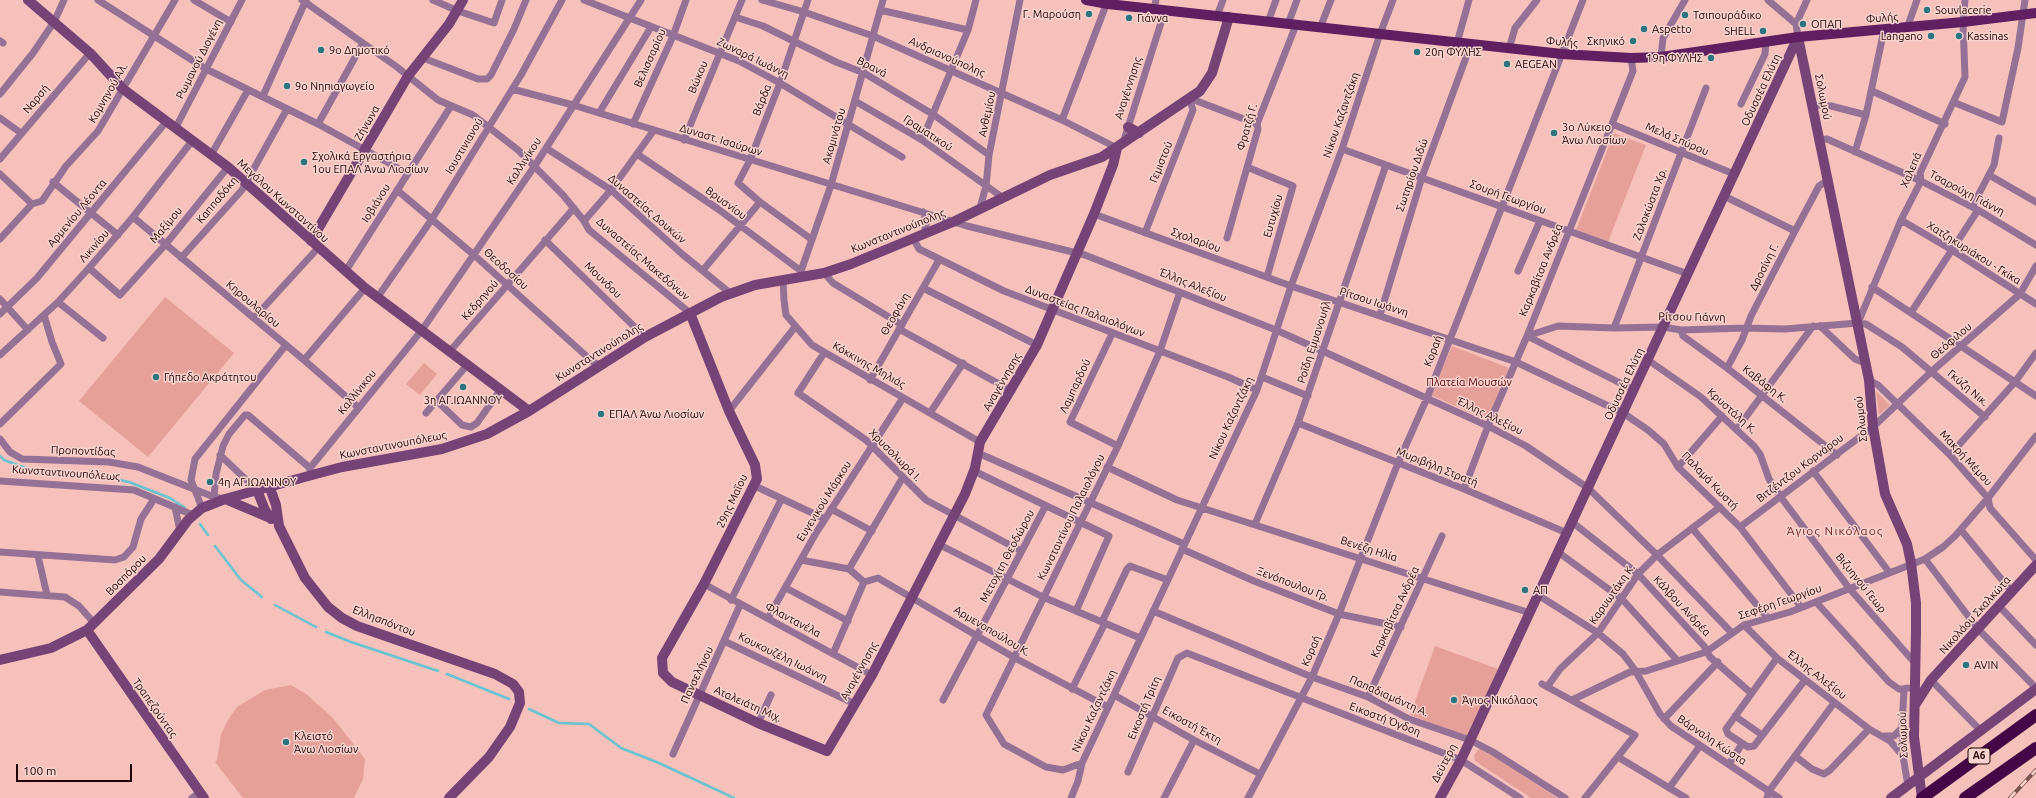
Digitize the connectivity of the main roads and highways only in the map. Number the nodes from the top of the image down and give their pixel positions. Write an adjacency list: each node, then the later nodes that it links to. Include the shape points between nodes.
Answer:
1 (1086, 0): 2 (main road, Φυλής)
2 (1108, 2): 3 (main road, Φυλής)
3 (1155, 4): 4 (main road, Φυλής, via 1165,10 1320,28 1509,49 1631,58 1661,57 1798,37)
4 (2036, 13)
5 (2036, 715): 7 (highway, Α6)
6 (2036, 748): 8 (highway, Α6)
7 (1922, 798)
8 (1964, 798)

